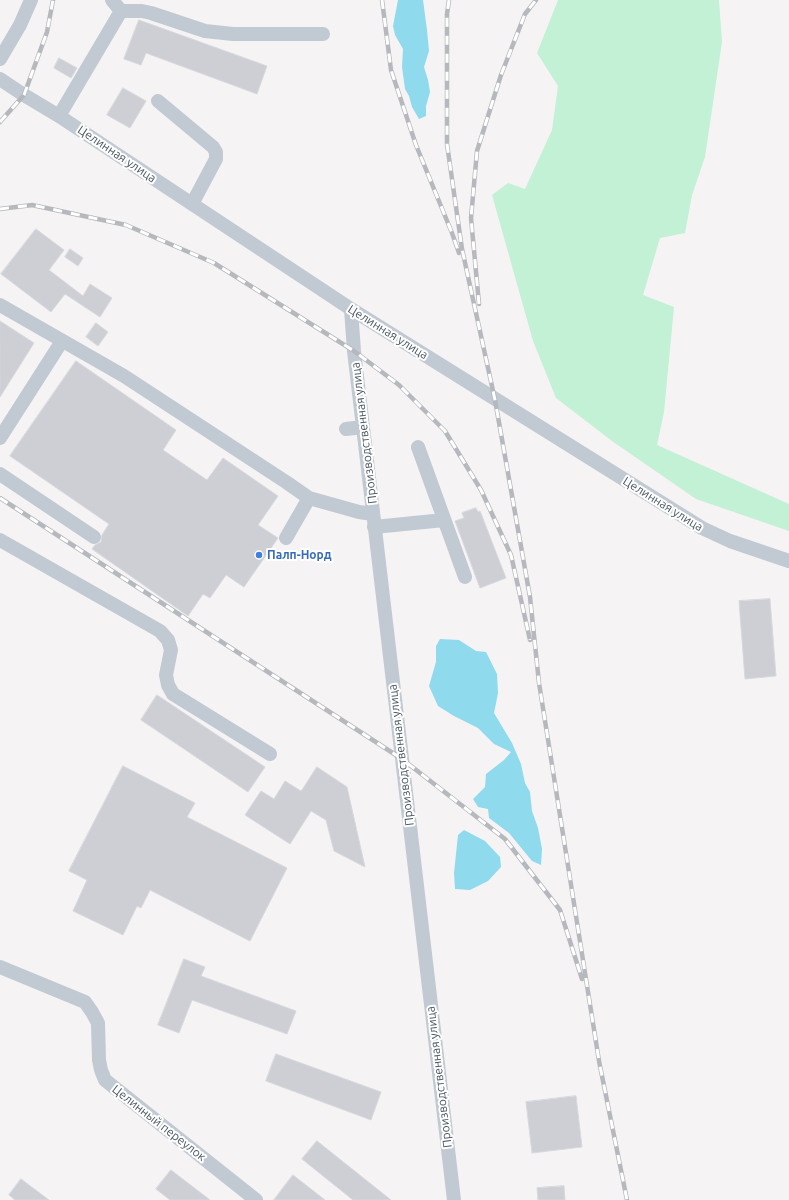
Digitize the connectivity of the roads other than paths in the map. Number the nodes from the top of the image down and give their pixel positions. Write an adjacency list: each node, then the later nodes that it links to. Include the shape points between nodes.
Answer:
1 (31, 0): 5 (street)
2 (112, 0): 3 (street)
3 (121, 12): 4 (street, via 142,11 205,30 233,34); 8 (street)
4 (323, 34)
5 (0, 59)
6 (0, 78): 8 (street, Целинная улица)
7 (158, 101): 9 (street, via 204,138 216,152 216,159)
8 (59, 116): 9 (street, Целинная улица)
9 (192, 204): 11 (street, Целинная улица)
10 (0, 305): 12 (street)
11 (351, 309): 13 (street, Производственная улица); 24 (street, Целинная улица, via 702,528 730,541)
12 (62, 341): 15 (street); 18 (street, via 124,376)
13 (363, 427): 14 (street); 19 (street, Производственная улица)
14 (346, 429)
15 (0, 438)
16 (418, 447): 20 (street)
17 (0, 474): 21 (street)
18 (309, 498): 19 (street, via 359,512); 22 (street)
19 (374, 520): 20 (street); 29 (street, Производственная улица)
20 (444, 520): 25 (street)
21 (94, 537)
22 (286, 538)
23 (0, 540): 26 (street, via 160,631 168,640 171,650 166,675 173,694)
24 (789, 561)
25 (465, 577)
26 (270, 754)
27 (0, 967): 28 (street, Целинный переулок, via 85,1002 98,1023 99,1060 106,1080)
28 (256, 1200)
29 (454, 1200)

